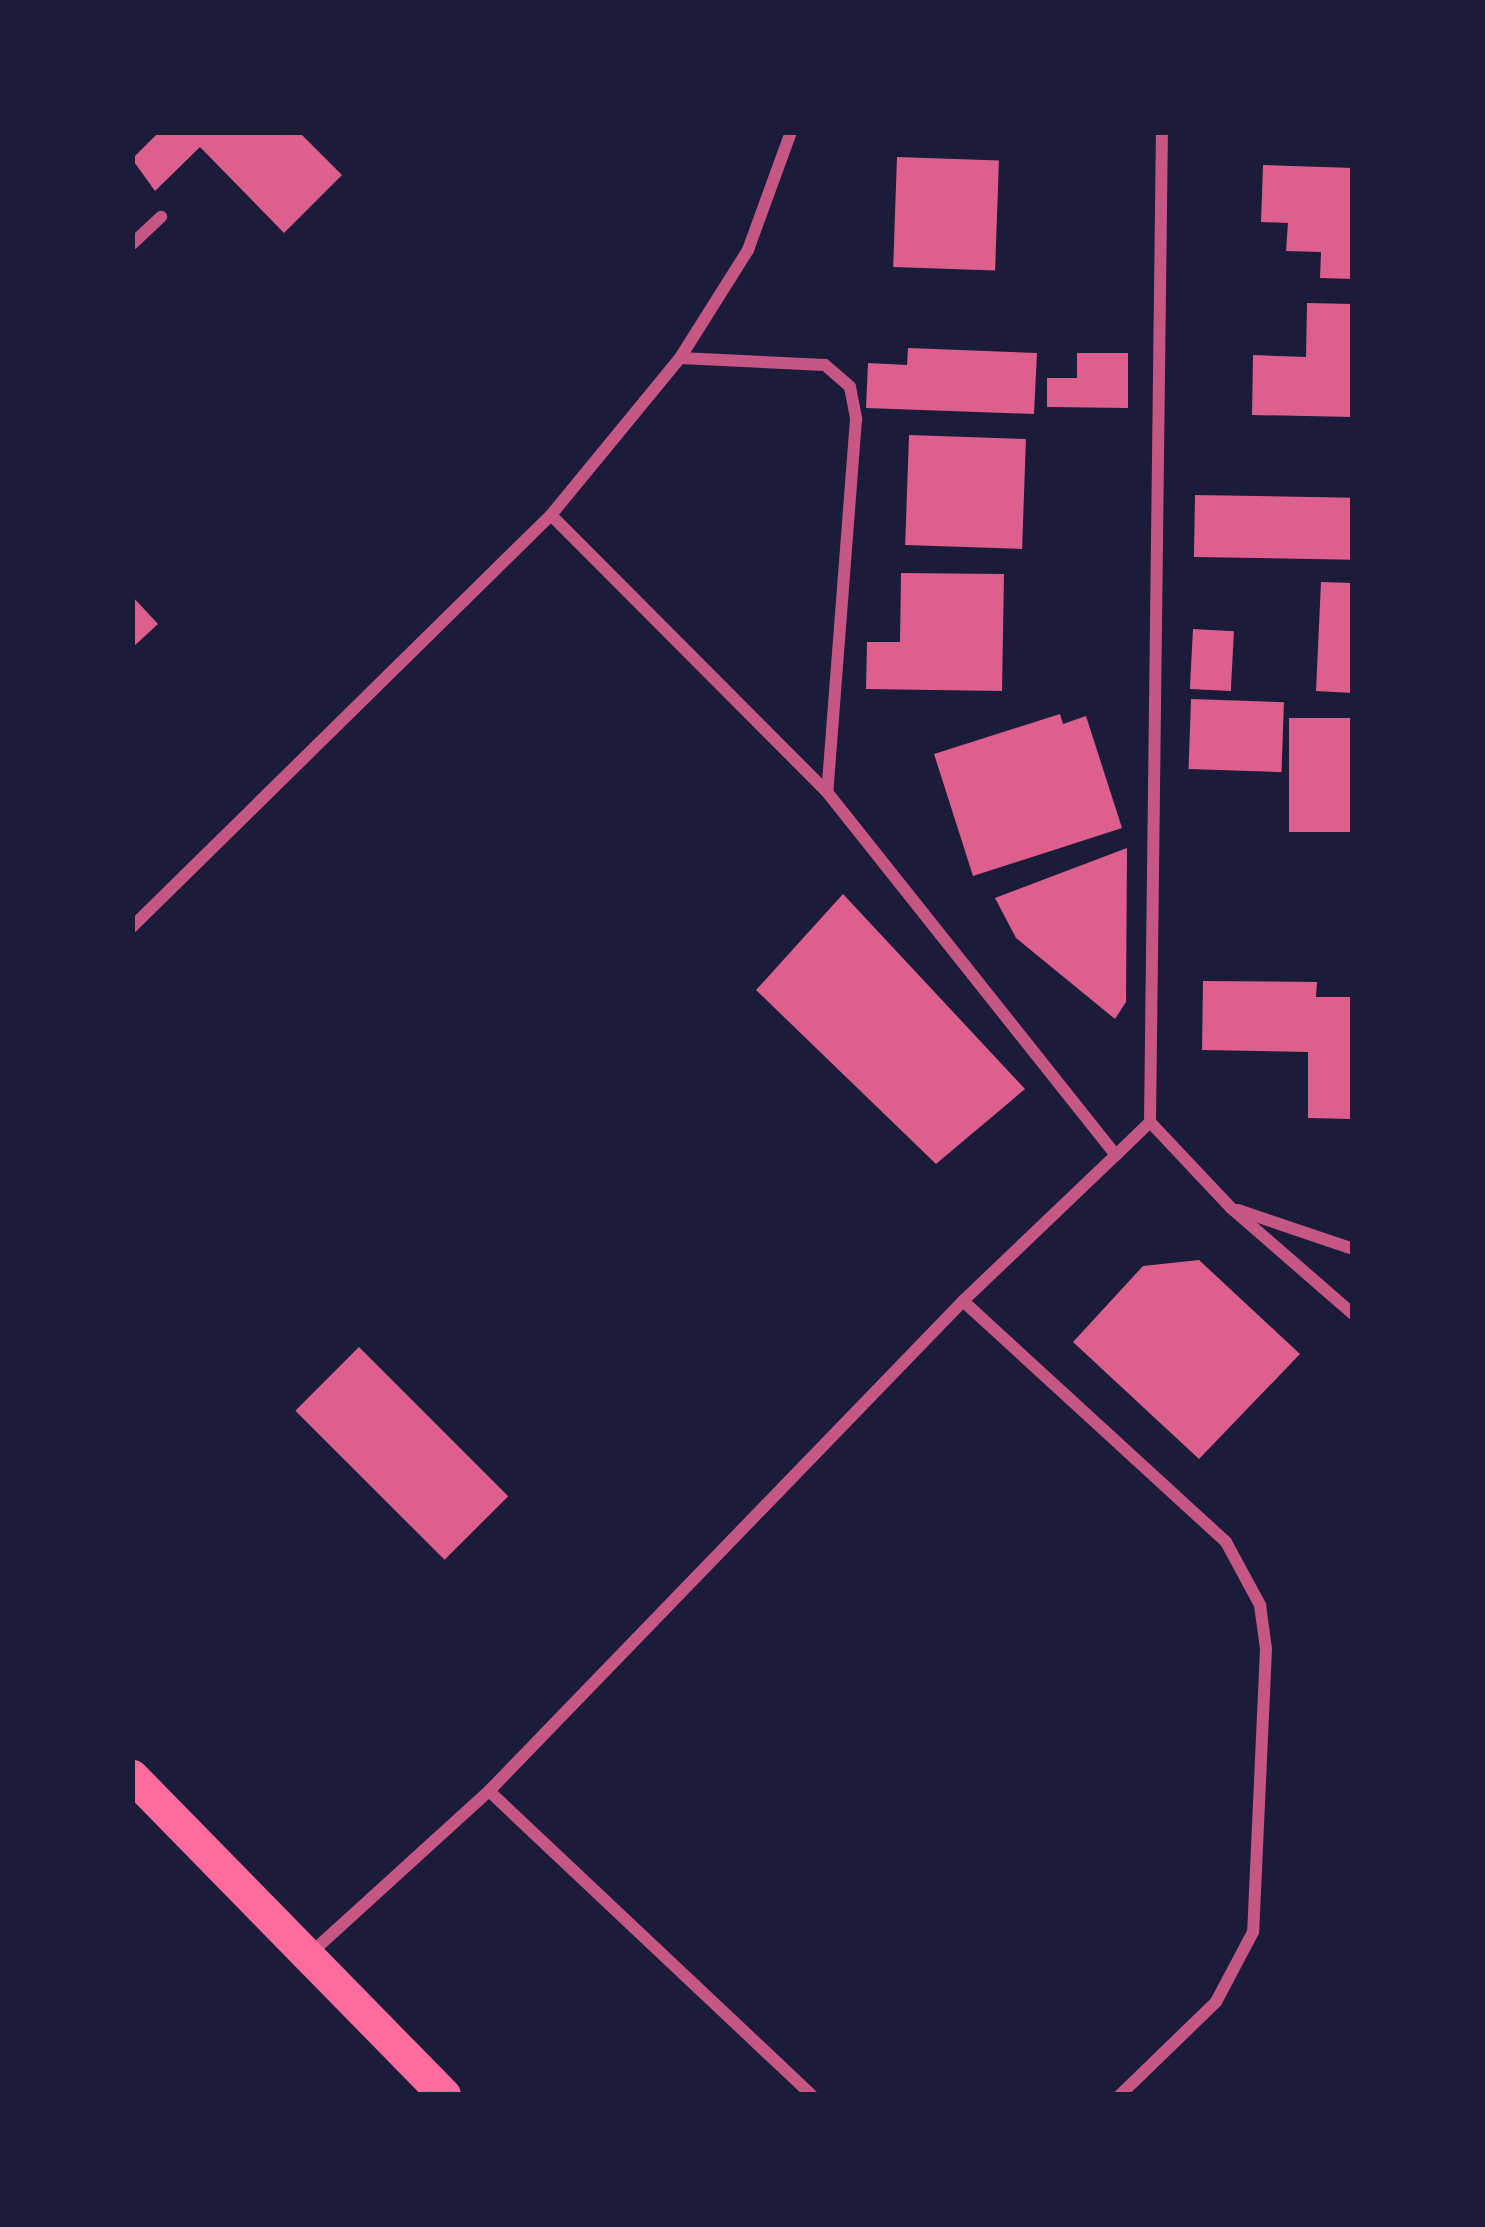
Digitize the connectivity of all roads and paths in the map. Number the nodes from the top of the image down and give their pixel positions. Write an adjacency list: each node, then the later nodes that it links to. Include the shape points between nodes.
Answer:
1 (791, 132): 5 (street, via 748,250)
2 (1162, 132): 9 (street)
3 (161, 217): 4 (street)
4 (132, 244)
5 (680, 358): 6 (street); 7 (street, via 813,363 839,372 850,387 856,419)
6 (551, 515): 7 (street); 8 (street)
7 (827, 792): 10 (street)
8 (132, 927)
9 (1150, 1122): 10 (street); 11 (street)
10 (1116, 1155): 13 (street)
11 (1231, 1208): 12 (street); 14 (street)
12 (1353, 1249)
13 (963, 1301): 16 (street); 20 (street, via 1226,1542 1260,1605 1266,1649 1253,1932 1216,2002)
14 (1353, 1314)
15 (132, 1775): 17 (highway)
16 (489, 1791): 17 (street); 19 (street)
17 (308, 1955): 18 (highway)
18 (444, 2095)
19 (812, 2095)
20 (1120, 2095)

